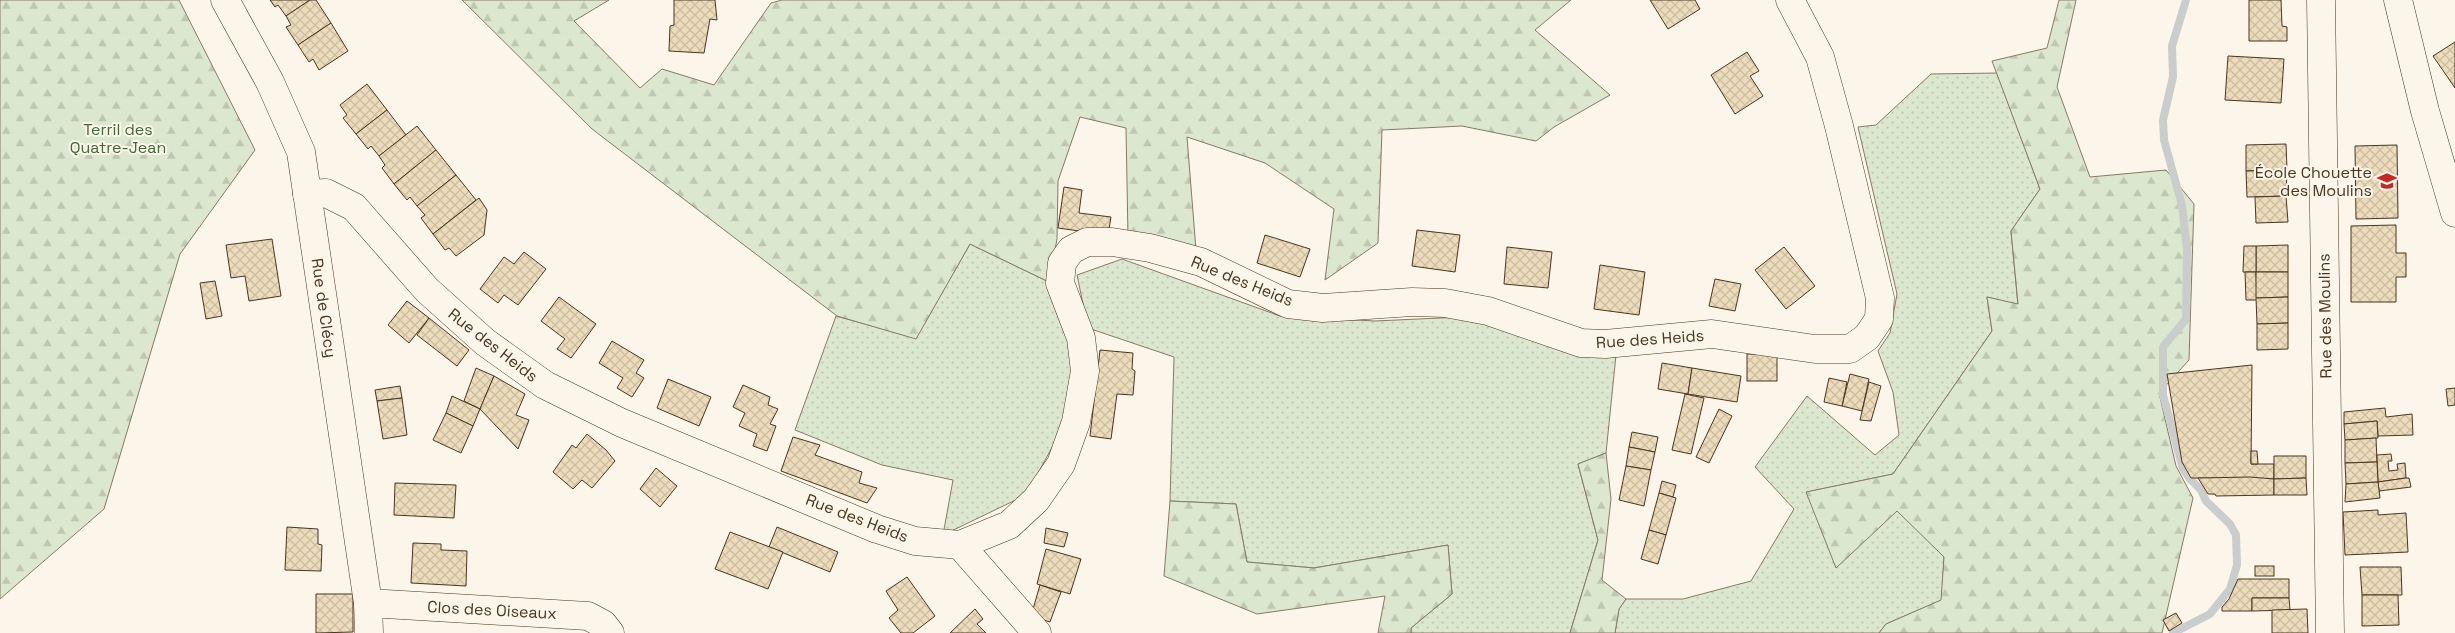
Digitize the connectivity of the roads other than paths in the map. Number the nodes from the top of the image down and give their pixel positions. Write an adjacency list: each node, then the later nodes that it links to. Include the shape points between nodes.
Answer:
1 (226, 0): 5 (street, Rue de Clécy, via 298,143)
2 (1790, 0): 7 (street, Rue des Heids, via 1820,57 1880,298 1879,319 1867,337 1850,349 1815,349 1712,334 1605,344 1581,343 1488,311 1445,303 1323,308 1288,304 1201,262 1150,248 1087,242 1071,250 1062,263 1060,283 1081,338 1085,371 1076,422 1061,464 1036,500 1008,525)
3 (2321, 0): 12 (street, Rue des Moulins)
4 (2398, 0): 6 (street, via 2425,111)
5 (307, 194): 7 (street, Rue des Heids, via 326,193 354,207 426,290 485,342 545,385 622,423 877,529 915,541); 8 (street, Rue de Clécy)
6 (2455, 213)
7 (960, 545): 11 (street)
8 (368, 603): 9 (street, Rue de Clécy); 10 (street, Clos des Oiseaux, via 588,616 603,624)
9 (369, 633)
10 (610, 633)
11 (1037, 633)
12 (2330, 633)

